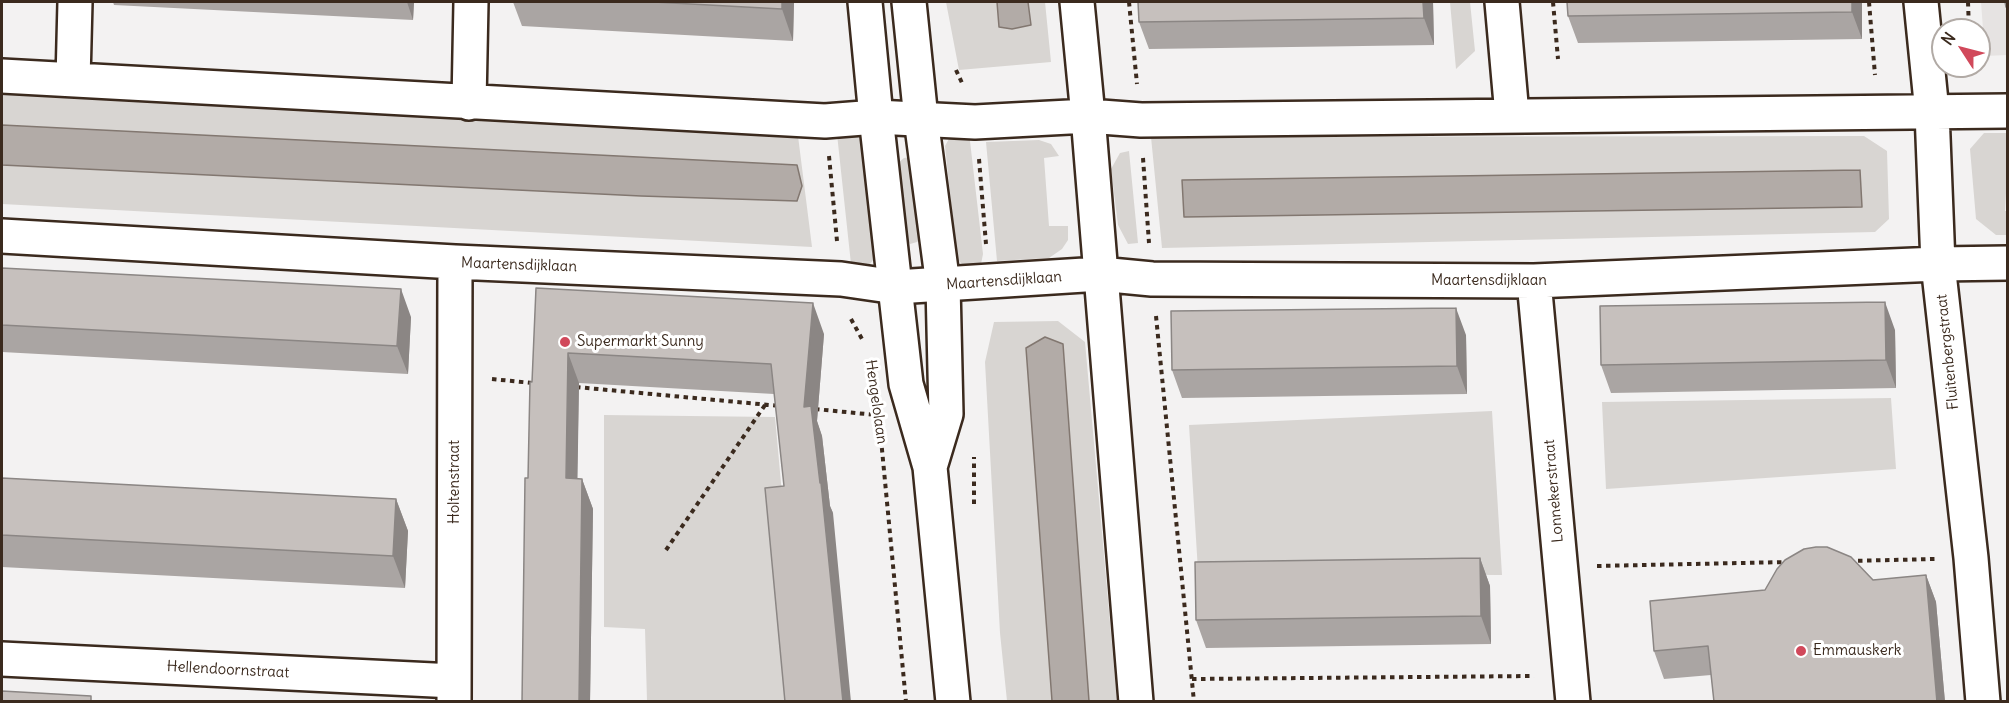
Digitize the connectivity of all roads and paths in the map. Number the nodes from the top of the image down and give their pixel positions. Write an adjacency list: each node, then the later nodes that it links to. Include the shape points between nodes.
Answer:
1 (75, 2): 15 (street)
2 (471, 2): 16 (street)
3 (865, 2): 22 (street)
4 (909, 2): 23 (street)
5 (1077, 2): 20 (street)
6 (1130, 2): 24 (path)
7 (1502, 2): 21 (street)
8 (1553, 2): 13 (path)
9 (1869, 2): 17 (path)
10 (1921, 2): 19 (street, Fluitenbergstraat)
11 (1968, 2): 12 (path)
12 (1969, 18)
13 (1558, 59)
14 (2, 76): 15 (street)
15 (73, 81): 16 (street)
16 (469, 103): 25 (street)
17 (1877, 111): 19 (street); 21 (street)
18 (2007, 111): 19 (street)
19 (1932, 112): 29 (street, Fluitenbergstraat)
20 (1088, 116): 23 (street, via 975,122); 24 (street); 30 (street)
21 (1512, 116): 24 (street)
22 (876, 117): 23 (street); 25 (street); 35 (street)
23 (921, 118): 34 (street)
24 (1141, 120): 32 (path)
25 (825, 121): 31 (path, Hengelolaan)
26 (2, 236): 27 (street, Maartensdijklaan)
27 (454, 262): 31 (street, Maartensdijklaan); 37 (street, Holtenstraat)
28 (2007, 263): 29 (street, Maartensdijklaan)
29 (1938, 264): 33 (street, Maartensdijklaan); 59 (street, Fluitenbergstraat)
30 (1100, 274): 32 (street, Maartensdijklaan); 34 (street, Maartensdijklaan); 57 (street)
31 (840, 279): 35 (street, Maartensdijklaan); 36 (path, Hengelolaan, via 847,311)
32 (1152, 279): 33 (street, Maartensdijklaan); 52 (path)
33 (1534, 281): 50 (street, Lonnekerstraat)
34 (943, 285): 35 (street, Maartensdijklaan); 45 (street, via 946,414)
35 (896, 287): 45 (street, via 906,384)
36 (864, 342)
37 (455, 376): 38 (path); 54 (street, Holtenstraat)
38 (539, 384)
39 (575, 387): 40 (path)
40 (765, 405): 42 (path); 46 (path)
41 (878, 406): 43 (path, Hengelolaan, via 879,415)
42 (788, 407)
43 (811, 409)
44 (880, 427): 55 (path, Hengelolaan)
45 (930, 467): 56 (street)
46 (666, 550)
47 (1937, 559): 48 (path)
48 (1843, 561)
49 (1796, 562): 50 (path)
50 (1561, 566): 53 (street, Lonnekerstraat)
51 (2, 660): 54 (street, Hellendoornstraat)
52 (1192, 680): 53 (path); 58 (path)
53 (1572, 689)
54 (454, 692)
55 (906, 702)
56 (953, 702)
57 (1136, 702)
58 (1194, 702)
59 (1983, 702)

